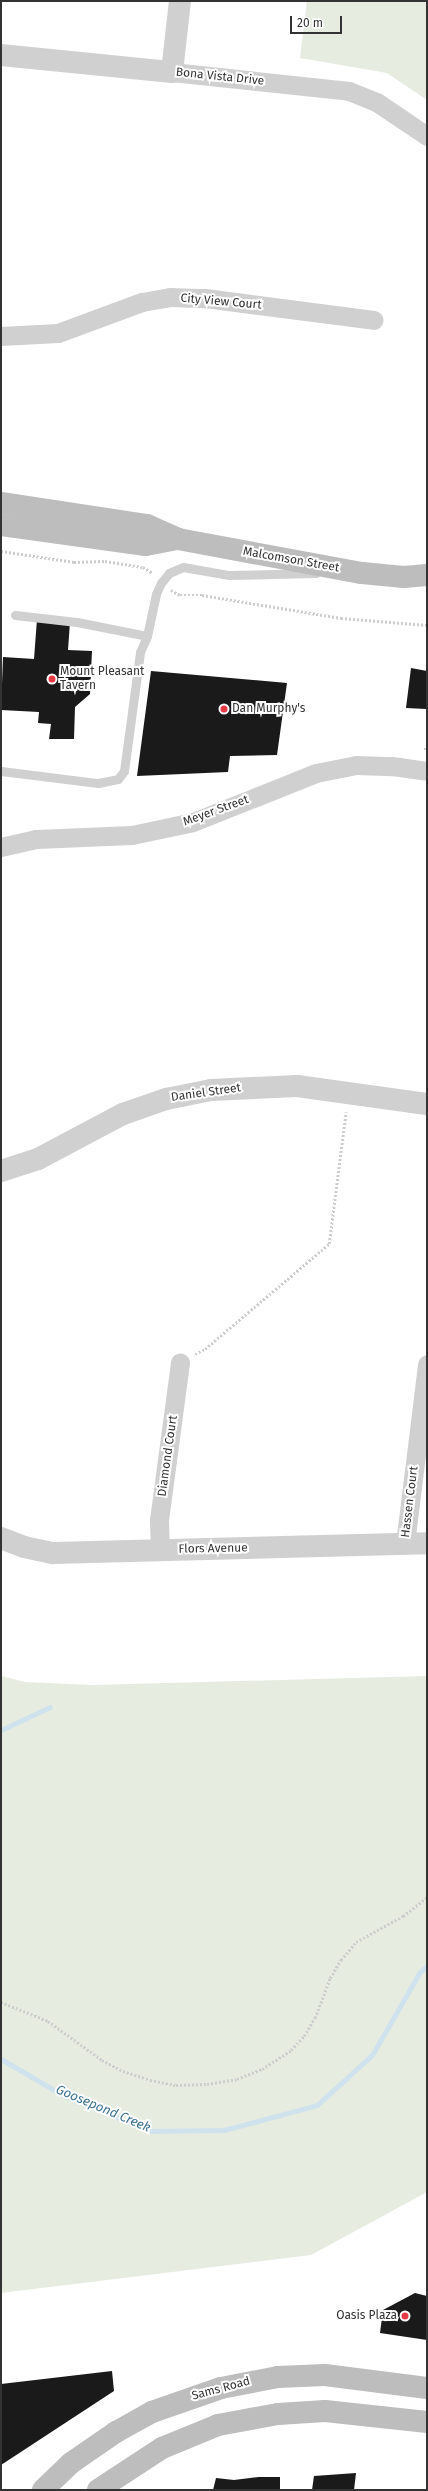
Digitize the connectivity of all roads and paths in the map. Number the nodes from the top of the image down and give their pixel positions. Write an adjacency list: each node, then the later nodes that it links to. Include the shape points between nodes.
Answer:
1 (180, 1): 3 (street)
2 (1, 54): 3 (street, Bona Vista Drive)
3 (172, 72): 4 (street, Bona Vista Drive, via 349,91 378,104)
4 (427, 136)
5 (374, 320): 6 (street, City View Court, via 204,298 170,297 142,302 58,333)
6 (1, 336)
7 (2, 502): 9 (main road, Malcomson Street, via 147,525)
8 (1, 525): 9 (main road, Malcomson Street, via 146,545)
9 (178, 539): 11 (main road, Malcomson Street)
10 (1, 551): 12 (path, via 74,562 120,563 143,567)
11 (362, 573): 14 (main road, Malcomson Street); 19 (lane, via 229,575 183,567 169,573 161,583)
12 (154, 574)
13 (427, 575): 14 (main road, Malcomson Street)
14 (404, 577): 15 (main road, Malcomson Street)
15 (427, 583)
16 (169, 588): 18 (path, via 180,595 202,595 341,618)
17 (15, 615): 19 (lane, via 77,622)
18 (427, 625)
19 (147, 636): 20 (lane, via 140,652 124,770 118,778 98,783)
20 (1, 771)
21 (427, 771): 22 (street, Meyer Street, via 392,766 356,765 316,772 193,822 132,835 36,839)
22 (1, 848)
23 (349, 1092): 24 (street, Daniel Street); 25 (street, Daniel Street, via 297,1086 254,1086 212,1090 166,1099 116,1117 38,1159); 26 (path, via 329,1244 205,1348)
24 (427, 1104)
25 (1, 1171)
26 (180, 1362): 31 (street, Diamond Court, via 159,1520)
27 (427, 1364): 30 (street, Hassen Court)
28 (1, 1538): 31 (street, Flors Avenue, via 24,1547 53,1553)
29 (427, 1543): 30 (street, Flors Avenue)
30 (405, 1544): 31 (street, Flors Avenue)
31 (160, 1550)
32 (427, 1897): 33 (path, via 403,1916 356,1942 330,1978 315,2018 304,2036 291,2050 262,2069 237,2079 192,2085 150,2080 123,2071 102,2060 48,2021)
33 (1, 2002)
34 (325, 2375): 35 (street, via 406,2380); 36 (main road, Sams Road); 38 (main road, Sams Road, via 247,2381 174,2402 134,2421 92,2446)
35 (427, 2378)
36 (427, 2388)
37 (427, 2422): 39 (main road, via 325,2411 278,2414 218,2425 162,2448)
38 (43, 2490)
39 (98, 2490)

